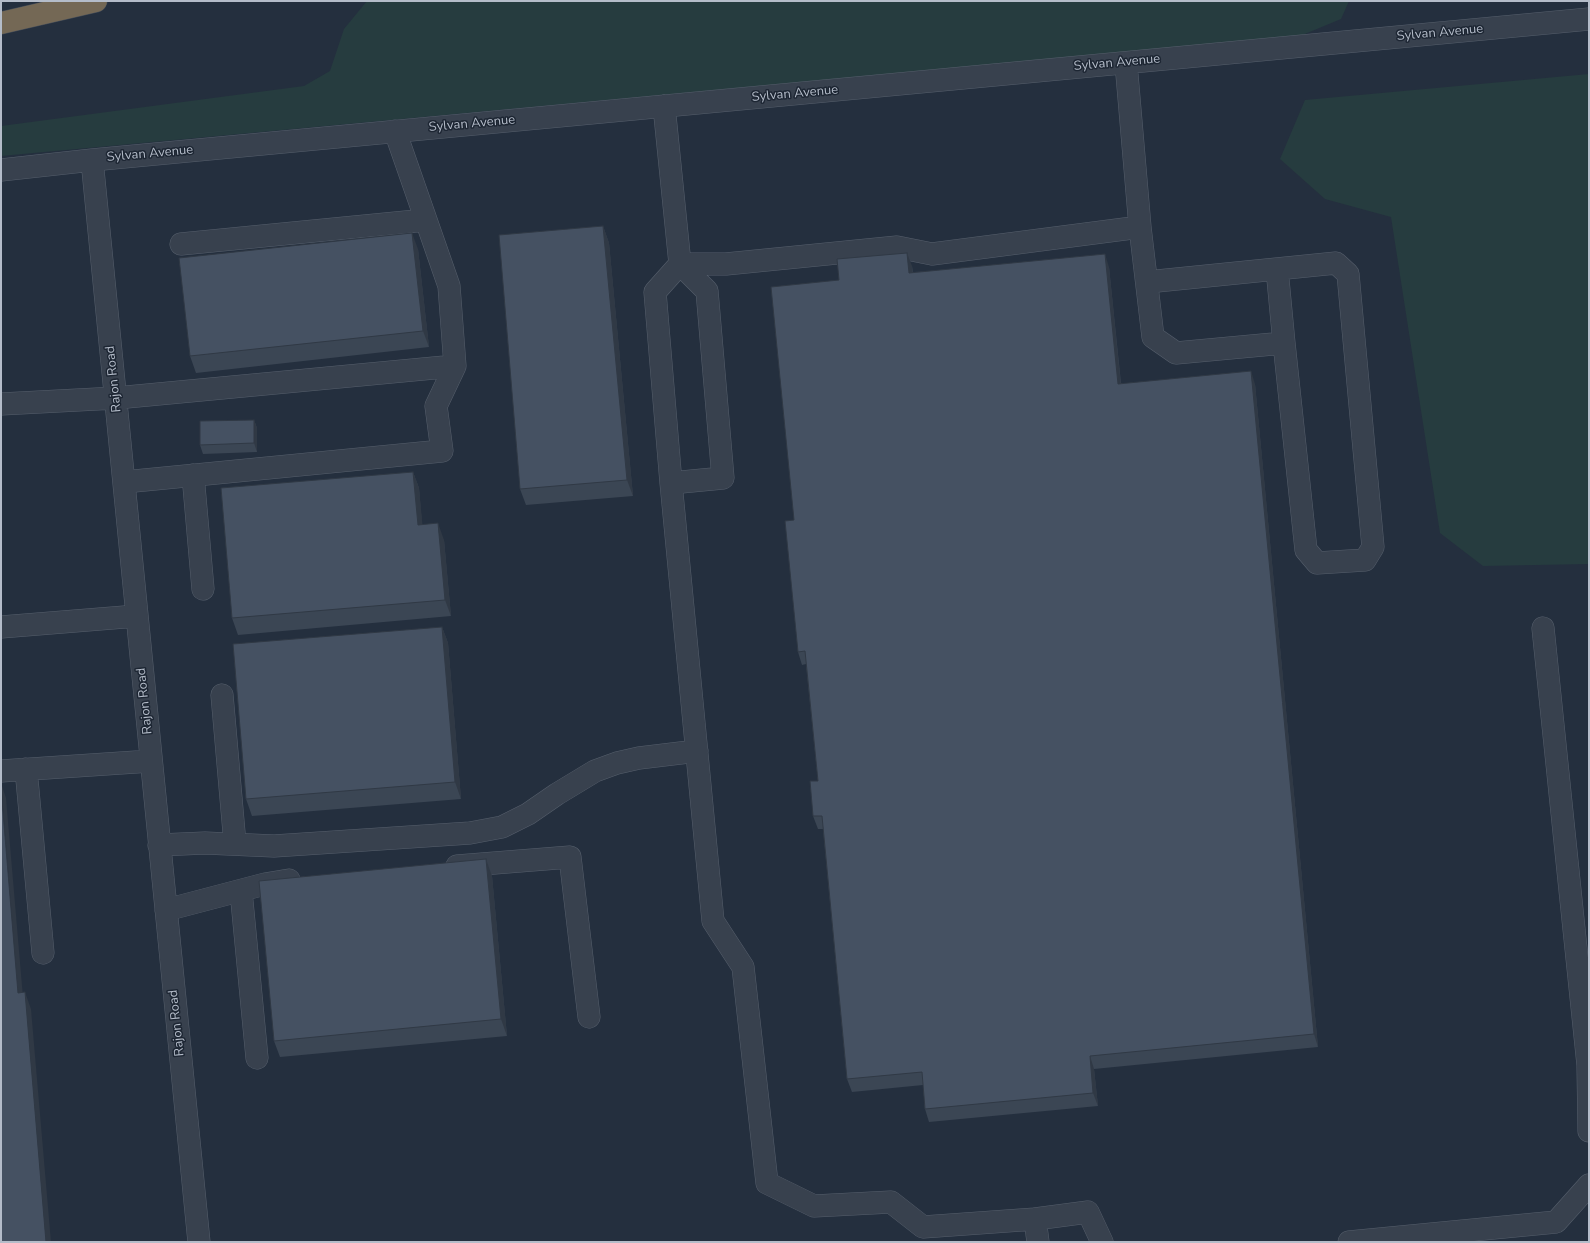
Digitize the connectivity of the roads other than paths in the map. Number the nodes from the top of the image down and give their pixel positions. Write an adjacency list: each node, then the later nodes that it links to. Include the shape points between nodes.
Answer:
1 (96, 1): 3 (highway)
2 (1589, 19): 4 (street, Sylvan Avenue)
3 (1, 23)
4 (1126, 63): 5 (street, Sylvan Avenue); 10 (street)
5 (664, 106): 6 (street, Sylvan Avenue); 12 (street)
6 (395, 131): 7 (street, Sylvan Avenue); 9 (street)
7 (92, 160): 8 (street, Sylvan Avenue); 17 (street, Rajon Road)
8 (1, 170)
9 (426, 220): 11 (street); 16 (street, via 449,286)
10 (1140, 227): 12 (street, via 932,254 897,247 726,264); 14 (street)
11 (181, 244)
12 (680, 264): 21 (street, via 655,292); 21 (street, via 707,291 723,478)
13 (1277, 268): 14 (street); 15 (street); 15 (street, via 1336,263 1348,274 1373,547 1365,560 1317,562 1306,550)
14 (1147, 282): 15 (street, via 1153,336 1176,353)
15 (1284, 343)
16 (455, 366): 17 (street); 19 (street, via 436,406 442,451)
17 (116, 398): 18 (street); 20 (street, Rajon Road)
18 (1, 404)
19 (193, 475): 20 (street); 22 (street)
20 (124, 482): 23 (street, Rajon Road)
21 (671, 483): 27 (street)
22 (203, 589)
23 (137, 616): 24 (street); 28 (street, Rajon Road)
24 (1, 627)
25 (1543, 628): 40 (street, via 1588,1065)
26 (222, 695): 31 (street)
27 (697, 751): 31 (street, via 639,758 595,771 528,814 502,827 470,833 274,846); 42 (street, via 713,921 743,967 767,1183 814,1206 891,1202 923,1227)
28 (151, 761): 29 (street); 32 (street, Rajon Road)
29 (26, 769): 30 (street); 37 (street)
30 (1, 771)
31 (235, 844): 32 (street)
32 (160, 845): 36 (street, Rajon Road)
33 (438, 868): 38 (street, via 570,857)
34 (305, 878): 35 (street, via 282,880)
35 (241, 891): 36 (street); 39 (street)
36 (166, 910): 43 (street, Rajon Road)
37 (42, 953)
38 (589, 1017)
39 (257, 1058)
40 (1589, 1131)
41 (1589, 1185): 46 (street, via 1556,1222)
42 (1035, 1219): 44 (street); 45 (street, via 1088,1212)
43 (199, 1242)
44 (1038, 1242)
45 (1102, 1242)
46 (1349, 1242)

